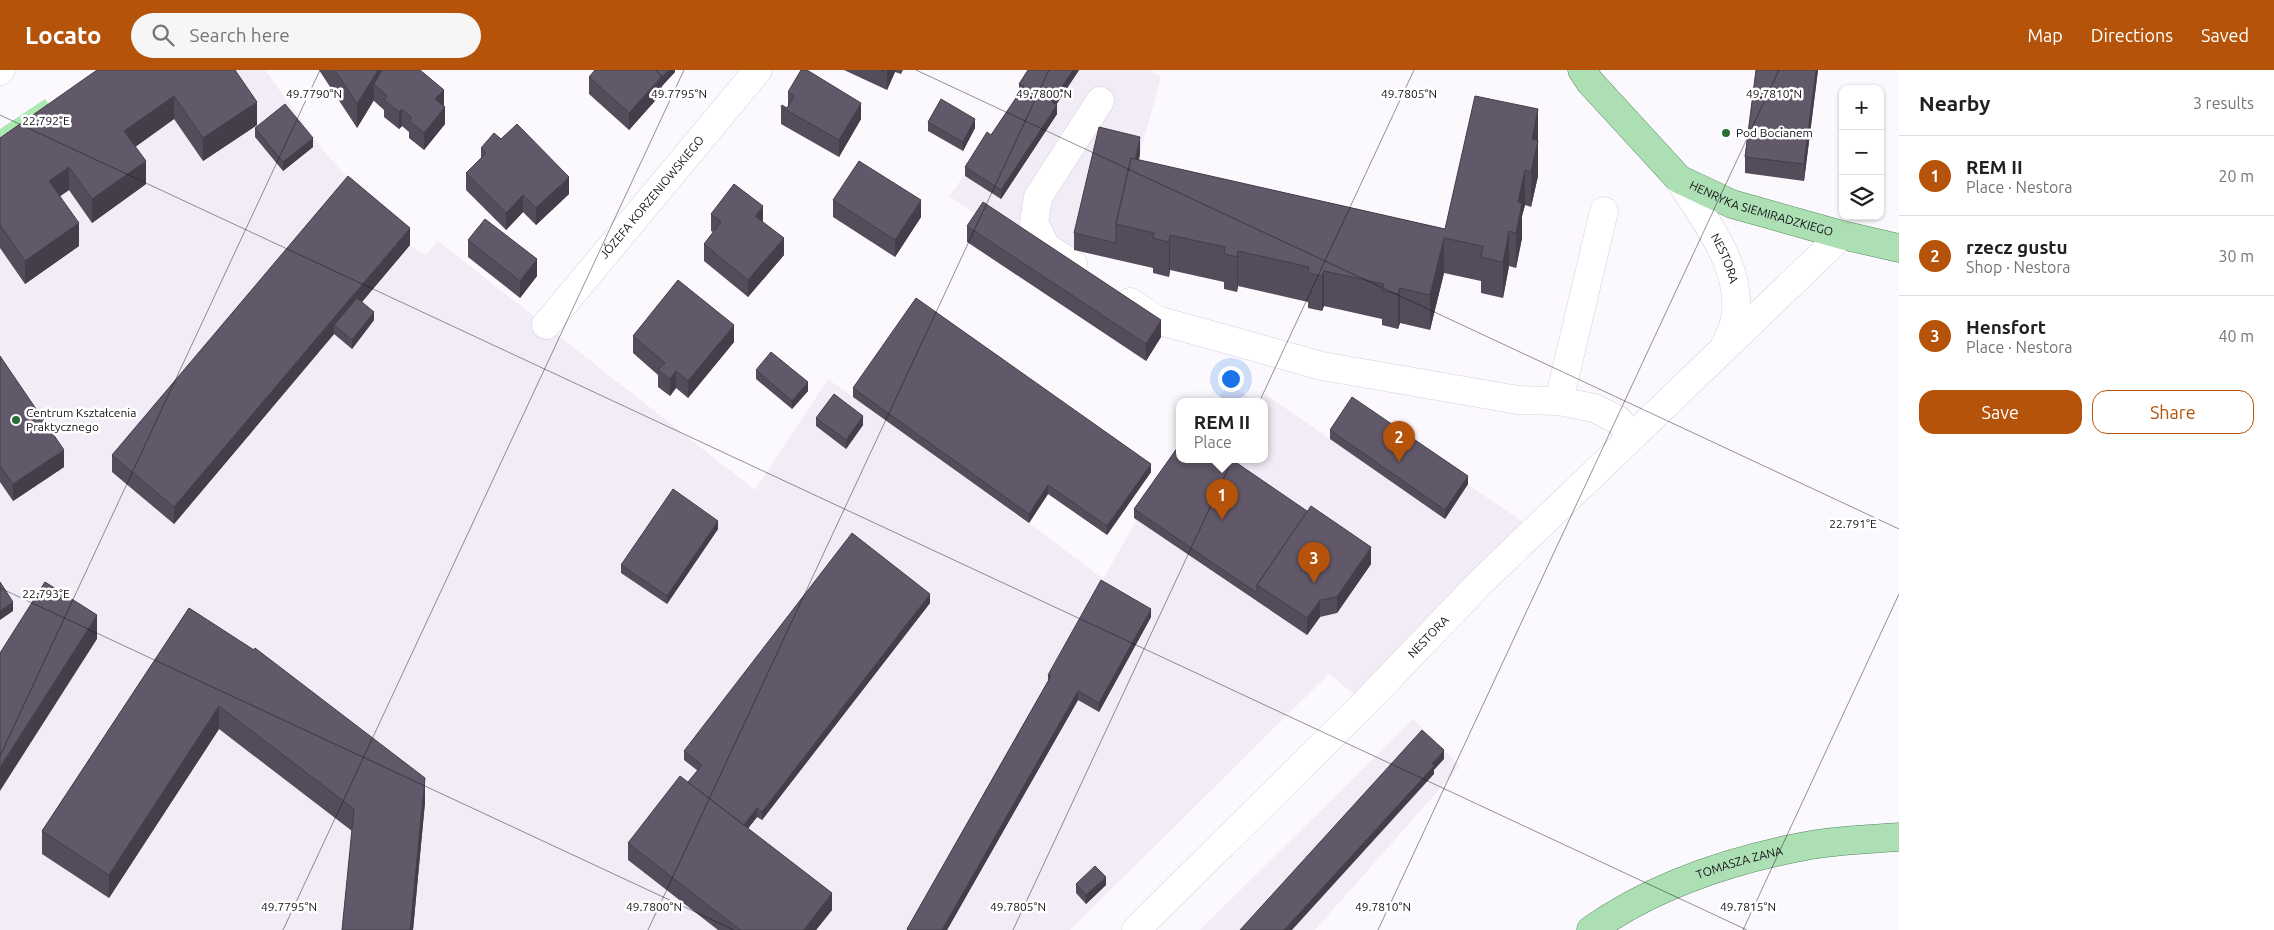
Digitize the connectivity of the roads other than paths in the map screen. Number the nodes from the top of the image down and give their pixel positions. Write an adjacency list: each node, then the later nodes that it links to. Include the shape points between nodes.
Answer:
1 (758, 70): 8 (street, JÓZEFA KORZENIOWSKIEGO)
2 (1582, 70): 4 (main road, HENRYKA SIEMIRADZKIEGO)
3 (1100, 102): 10 (street, via 1038,197 1034,223 1046,247 1157,320 1322,366 1518,400)
4 (1679, 179): 6 (main road, HENRYKA SIEMIRADZKIEGO, via 1732,204); 9 (street, NESTORA, via 1731,267 1736,294 1734,322)
5 (1604, 211): 10 (street)
6 (1842, 235): 7 (main road, HENRYKA SIEMIRADZKIEGO); 9 (street, NESTORA)
7 (1899, 248)
8 (546, 325)
9 (1725, 347): 11 (street, NESTORA)
10 (1559, 401): 11 (street, via 1600,411 1618,420)
11 (1633, 436): 13 (street, NESTORA, via 1481,582)
12 (1899, 837): 14 (main road, TOMASZA ZANA, via 1813,844 1746,858 1680,882)
13 (1144, 926)
14 (1591, 930)

